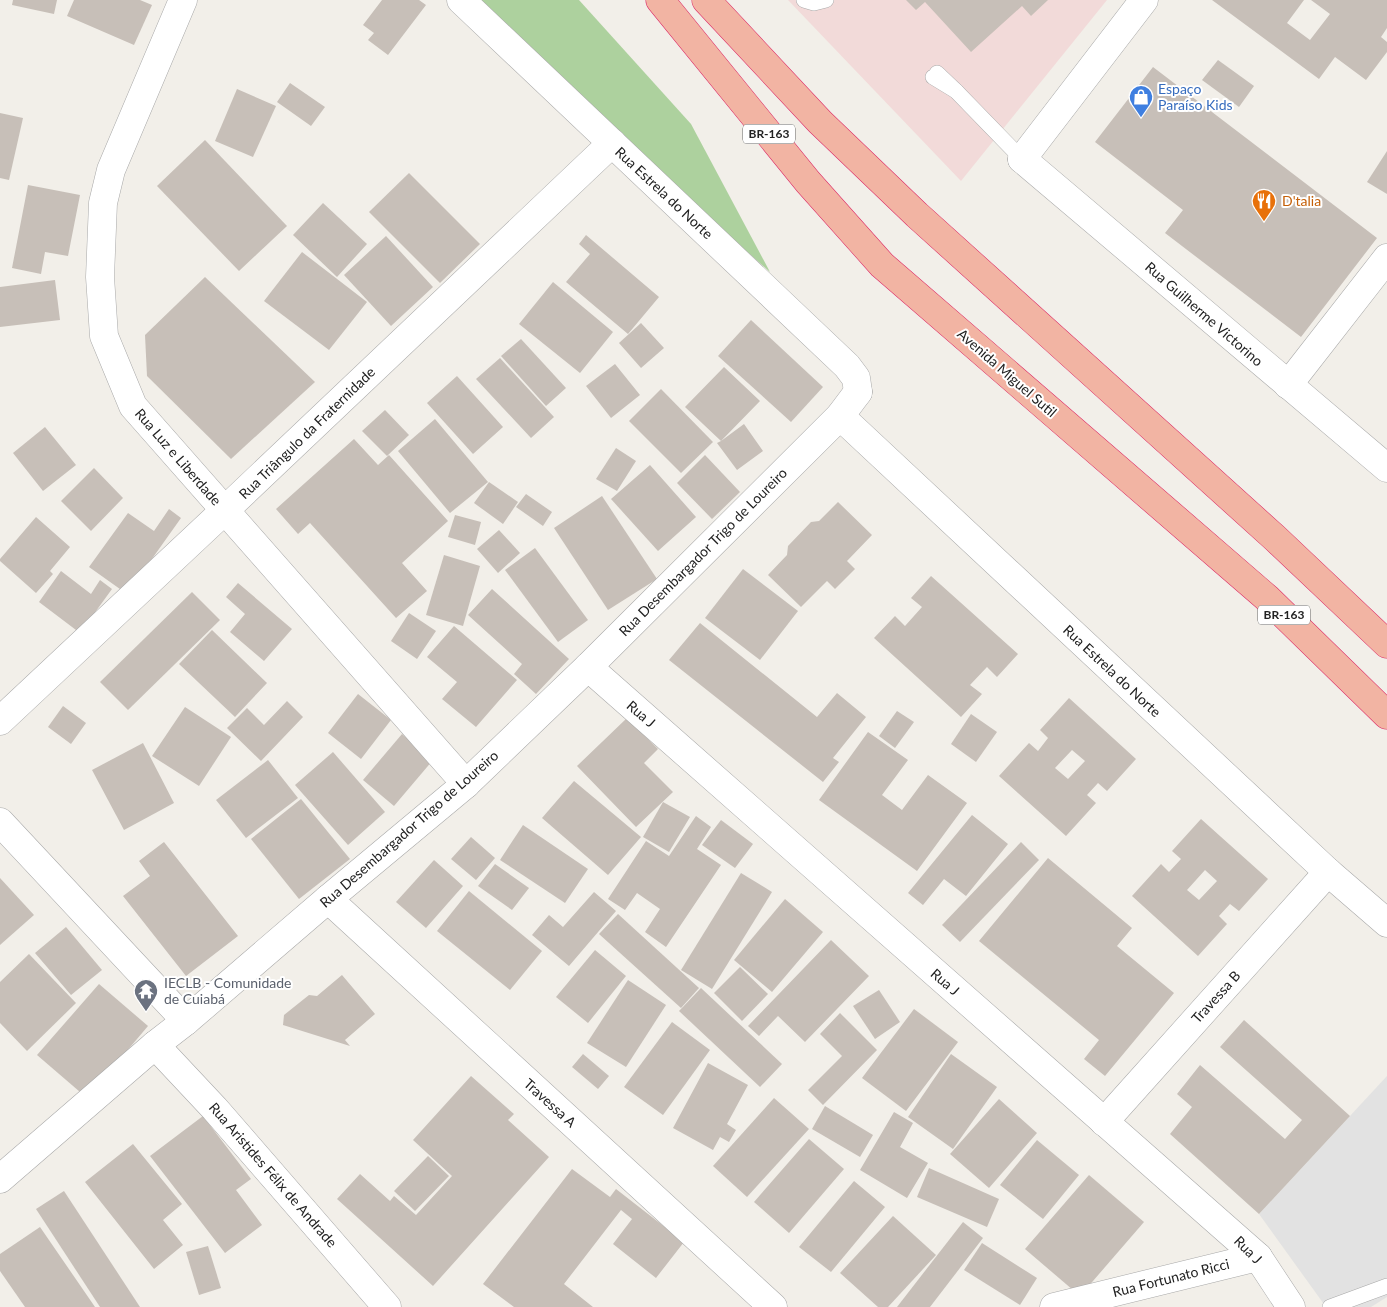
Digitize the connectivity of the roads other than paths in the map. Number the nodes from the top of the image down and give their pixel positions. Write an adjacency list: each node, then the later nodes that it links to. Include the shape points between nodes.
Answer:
1 (183, 0): 16 (street, Rua Luz e Liberdade, via 111,170 103,203 100,277 104,336 133,406)
2 (461, 0): 9 (street, Rua Estrela do Norte)
3 (660, 0): 19 (highway, Avenida Miguel Sutil / BR-163, via 808,182 882,265 1267,598)
4 (706, 0): 17 (highway, BR-163, via 820,122 917,215 1275,538)
5 (804, 0): 6 (lane, via 814,3)
6 (826, 0)
7 (1144, 0): 10 (street)
8 (935, 75): 10 (lane, via 956,91)
9 (612, 143): 13 (street, Rua Estrela do Norte, via 847,366 856,378); 16 (street, Rua Triângulo da Fraternidade)
10 (1022, 158): 12 (street, Rua Guilherme Victorino)
11 (1387, 258): 12 (street)
12 (1288, 385): 15 (street, Rua Guilherme Victorino)
13 (858, 392): 14 (street, Rua Desembargador Trigo de Loureiro)
14 (840, 416): 18 (street, Rua Desembargador Trigo de Loureiro); 23 (street, Rua Estrela do Norte)
15 (1387, 468)
16 (224, 511): 20 (street, Rua Triângulo da Fraternidade); 21 (street, Rua Luz e Liberdade)
17 (1387, 644)
18 (588, 667): 21 (street, Rua Desembargador Trigo de Loureiro); 28 (street, Rua J)
19 (1387, 715)
20 (0, 721)
21 (466, 784): 24 (street, Rua Desembargador Trigo de Loureiro)
22 (0, 822): 26 (street)
23 (1328, 872): 25 (street, Rua Estrela do Norte); 28 (street, Travessa B)
24 (328, 899): 26 (street, Rua Desembargador Trigo de Loureiro); 33 (street, Travessa A)
25 (1387, 923)
26 (186, 1021): 27 (street, Rua Desembargador Trigo de Loureiro)
27 (155, 1045): 29 (street, Rua Desembargador Trigo de Loureiro); 32 (street, Rua Aristides Félix de Andrade)
28 (1104, 1122): 30 (street, Rua J)
29 (0, 1179)
30 (1258, 1257): 34 (street, Rua Fortunato Ricci); 35 (street, Rua J)
31 (1387, 1286): 36 (lane)
32 (388, 1307)
33 (773, 1307)
34 (1054, 1307)
35 (1291, 1307)
36 (1330, 1307)

